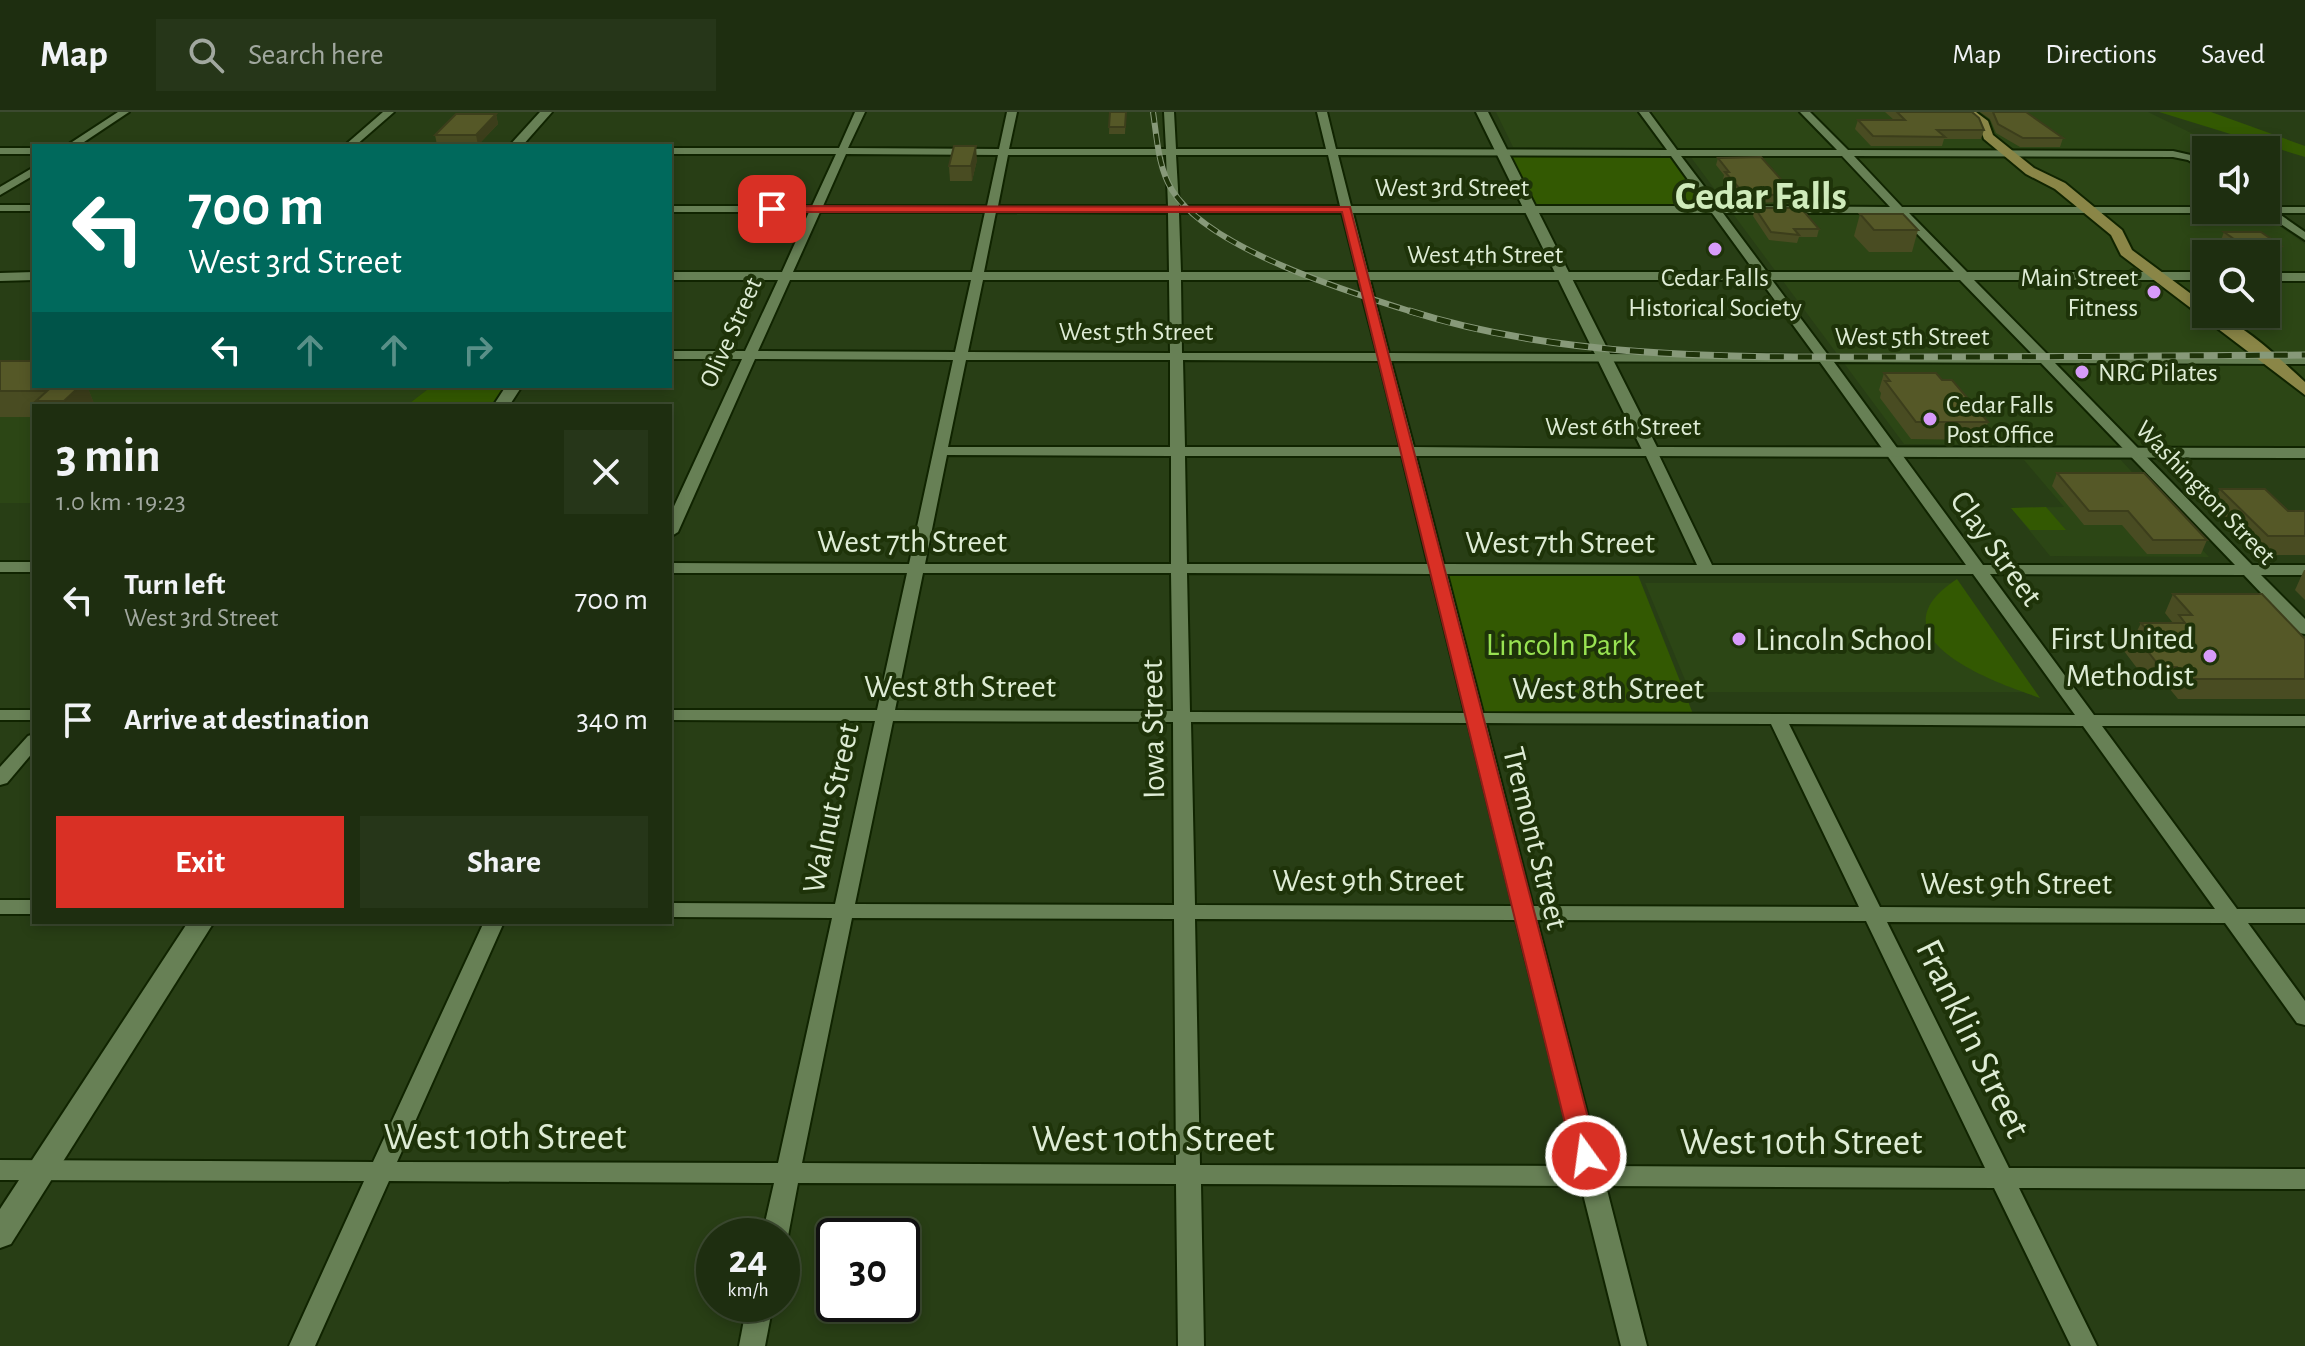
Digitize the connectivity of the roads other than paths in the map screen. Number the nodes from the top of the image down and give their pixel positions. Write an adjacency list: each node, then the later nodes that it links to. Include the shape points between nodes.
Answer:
1 (124, 112): 12 (street)
2 (389, 112): 13 (street)
3 (546, 112): 14 (street)
4 (860, 112): 18 (street, Olive Street)
5 (1012, 112): 19 (street, Walnut Street)
6 (1169, 112): 20 (street, Iowa Street)
7 (1322, 112): 21 (street, Tremont Street)
8 (1482, 112): 22 (street)
9 (1644, 112): 23 (street, Clay Street)
10 (1805, 112): 24 (street, Washington Street)
11 (1968, 112): 25 (main road)
12 (74, 144)
13 (351, 144)
14 (517, 144)
15 (0, 151): 16 (street)
16 (32, 151)
17 (672, 151): 18 (street)
18 (842, 151): 19 (street); 32 (street, Olive Street)
19 (1003, 152): 20 (street); 33 (street, Walnut Street)
20 (1172, 152): 21 (street); 34 (street, Iowa Street)
21 (1332, 152): 22 (street); 35 (street, Tremont Street)
22 (1502, 152): 23 (street); 36 (street)
23 (1674, 152): 24 (street); 37 (street, Clay Street)
24 (1844, 152): 25 (street); 38 (street, Washington Street)
25 (2008, 153): 26 (street, via 2173,154); 39 (main road)
26 (2192, 159)
27 (32, 171): 28 (street)
28 (0, 192)
29 (0, 208): 30 (street)
30 (32, 208)
31 (672, 209): 32 (street, West 3rd Street)
32 (816, 209): 33 (street, West 3rd Street); 47 (street, Olive Street)
33 (991, 209): 34 (street, West 3rd Street); 48 (street, Walnut Street)
34 (1173, 209): 35 (street, West 3rd Street); 49 (street, Iowa Street)
35 (1346, 209): 36 (street, West 3rd Street); 50 (street, Tremont Street)
36 (1530, 209): 37 (street, West 3rd Street); 51 (street)
37 (1716, 210): 38 (street, West 3rd Street); 52 (street, Clay Street)
38 (1900, 210): 39 (street, West 3rd Street); 53 (street, Washington Street)
39 (2089, 210): 40 (street, West 3rd Street); 54 (main road)
40 (2192, 210)
41 (2280, 210): 42 (street)
42 (2305, 210)
43 (2280, 220): 44 (street)
44 (2305, 237)
45 (32, 276): 56 (street)
46 (672, 276): 47 (street, West 4th Street)
47 (786, 276): 48 (street, West 4th Street); 62 (street, Olive Street)
48 (977, 276): 49 (street, West 4th Street); 63 (street, Walnut Street)
49 (1174, 276): 50 (street, West 4th Street); 64 (street, Iowa Street)
50 (1363, 276): 51 (street, West 4th Street); 65 (street, Tremont Street)
51 (1563, 276): 52 (street, West 4th Street); 66 (street)
52 (1764, 276): 53 (street, West 4th Street); 68 (street, Clay Street)
53 (1964, 276): 54 (street, West 4th Street); 69 (street, Washington Street)
54 (2155, 276): 55 (street, West 4th Street); 59 (main road)
55 (2192, 276)
56 (0, 277)
57 (2280, 277): 58 (street)
58 (2305, 277)
59 (2192, 302)
60 (2228, 328): 67 (main road)
61 (672, 355): 62 (street, West 5th Street)
62 (750, 355): 63 (street, West 5th Street); 79 (street, Olive Street)
63 (960, 355): 64 (street, West 5th Street); 72 (street, Walnut Street)
64 (1176, 355): 65 (street, West 5th Street); 73 (street, Iowa Street)
65 (1383, 356): 66 (street, West 5th Street); 74 (street, Tremont Street)
66 (1603, 356): 68 (street, West 5th Street); 75 (street)
67 (2266, 356): 69 (street, West 5th Street); 70 (street, West 5th Street); 71 (main road)
68 (1824, 357): 69 (street, West 5th Street); 76 (street, Clay Street)
69 (2042, 357): 77 (street, Washington Street)
70 (2305, 360)
71 (2305, 390)
72 (940, 451): 73 (street, West 6th Street); 83 (street, Walnut Street)
73 (1177, 451): 74 (street, West 6th Street); 84 (street, Iowa Street)
74 (1409, 452): 75 (street, West 6th Street); 85 (street, Tremont Street)
75 (1651, 452): 76 (street, West 6th Street); 86 (street)
76 (1893, 452): 77 (street, West 6th Street); 87 (street, Clay Street)
77 (2135, 453): 78 (street, West 6th Street); 88 (street, Washington Street)
78 (2305, 453)
79 (672, 528)
80 (0, 567): 81 (street)
81 (32, 567)
82 (672, 568): 83 (street, West 7th Street)
83 (915, 569): 84 (street, West 7th Street); 94 (street, Walnut Street)
84 (1179, 569): 85 (street, West 7th Street); 95 (street, Iowa Street)
85 (1437, 570): 86 (street, West 7th Street); 96 (street, Tremont Street)
86 (1707, 570): 87 (street, West 7th Street)
87 (1979, 570): 88 (street, West 7th Street); 98 (street, Clay Street)
88 (2248, 570): 89 (street, West 7th Street); 90 (street, Washington Street)
89 (2305, 570)
90 (2305, 629)
91 (0, 715): 92 (street)
92 (32, 715)
93 (672, 715): 94 (street, West 8th Street)
94 (885, 716): 95 (street, West 8th Street); 105 (street, Walnut Street)
95 (1181, 717): 96 (street, West 8th Street); 106 (street, Iowa Street)
96 (1475, 718): 97 (street, West 8th Street); 107 (street, Tremont Street)
97 (1777, 719): 98 (street, West 8th Street); 108 (street, Franklin Street)
98 (2088, 720): 99 (street, West 8th Street); 109 (street, Clay Street)
99 (2305, 721)
100 (32, 742): 101 (street)
101 (0, 779)
102 (0, 907): 103 (street)
103 (32, 907)
104 (672, 910): 105 (street, West 9th Street)
105 (844, 910): 106 (street, West 9th Street); 117 (street, Walnut Street)
106 (1184, 912): 107 (street, West 9th Street); 118 (street, Iowa Street)
107 (1524, 913): 108 (street, West 9th Street); 119 (street, Tremont Street)
108 (1873, 914): 109 (street, West 9th Street); 120 (street, Franklin Street)
109 (2231, 915): 110 (street, West 9th Street); 113 (street, Clay Street)
110 (2305, 916)
111 (200, 924): 115 (street)
112 (493, 924): 116 (street)
113 (2305, 1017)
114 (0, 1170): 115 (street, West 10th Street)
115 (42, 1170): 116 (street, West 10th Street); 123 (street)
116 (381, 1171): 117 (street, West 10th Street); 125 (street)
117 (788, 1173): 118 (street, West 10th Street); 122 (street, Walnut Street)
118 (1189, 1174): 119 (street, West 10th Street); 127 (street, Iowa Street)
119 (1591, 1176): 120 (street, West 10th Street); 128 (street, Tremont Street)
120 (2002, 1178): 121 (street, West 10th Street); 129 (street, Franklin Street)
121 (2305, 1179)
122 (779, 1218)
123 (0, 1235)
124 (757, 1322): 126 (street)
125 (302, 1346)
126 (752, 1346)
127 (1191, 1346)
128 (1634, 1346)
129 (2084, 1346)

